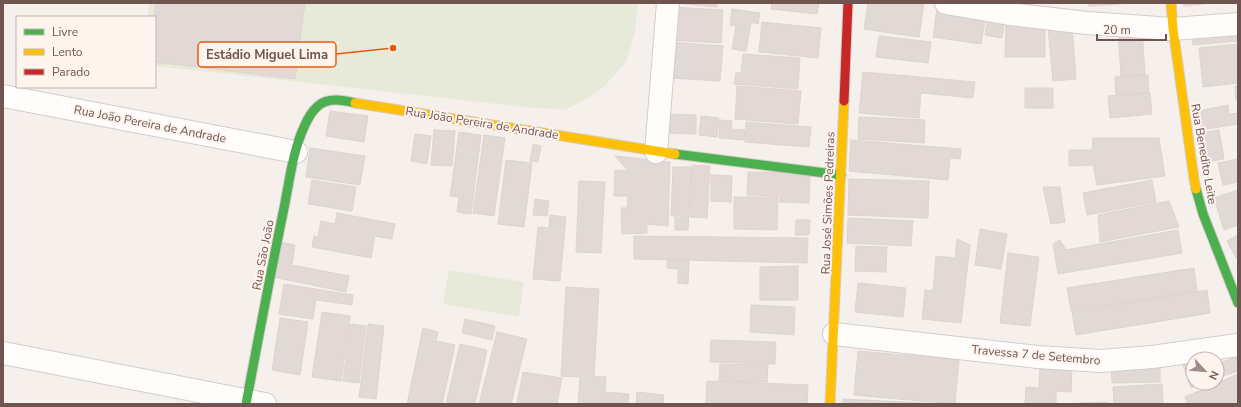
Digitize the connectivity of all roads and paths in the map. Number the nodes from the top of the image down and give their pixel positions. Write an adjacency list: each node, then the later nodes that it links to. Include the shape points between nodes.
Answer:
1 (668, 3): 10 (street)
2 (848, 3): 11 (street, Rua José Simões Pedreiras)
3 (946, 3): 6 (street, via 1087,23)
4 (1171, 3): 6 (street, Rua Benedito Leite)
5 (1238, 24): 6 (street)
6 (1173, 29): 12 (street, Rua Benedito Leite, via 1194,179 1203,214)
7 (3, 96): 9 (street, Rua João Pereira de Andrade)
8 (312, 113): 9 (street, Rua São João, via 304,127); 10 (street, Rua João Pereira de Andrade, via 327,101 340,100)
9 (296, 152): 16 (street, Rua São João, via 271,272)
10 (656, 152): 11 (street, Rua João Pereira de Andrade)
11 (841, 175): 13 (street, Rua José Simões Pedreiras)
12 (1238, 303)
13 (834, 334): 14 (street, Travessa 7 de Setembro, via 1038,357 1101,361); 17 (street, Rua José Simões Pedreiras)
14 (1238, 345)
15 (3, 353): 16 (street)
16 (253, 403)
17 (830, 404)

